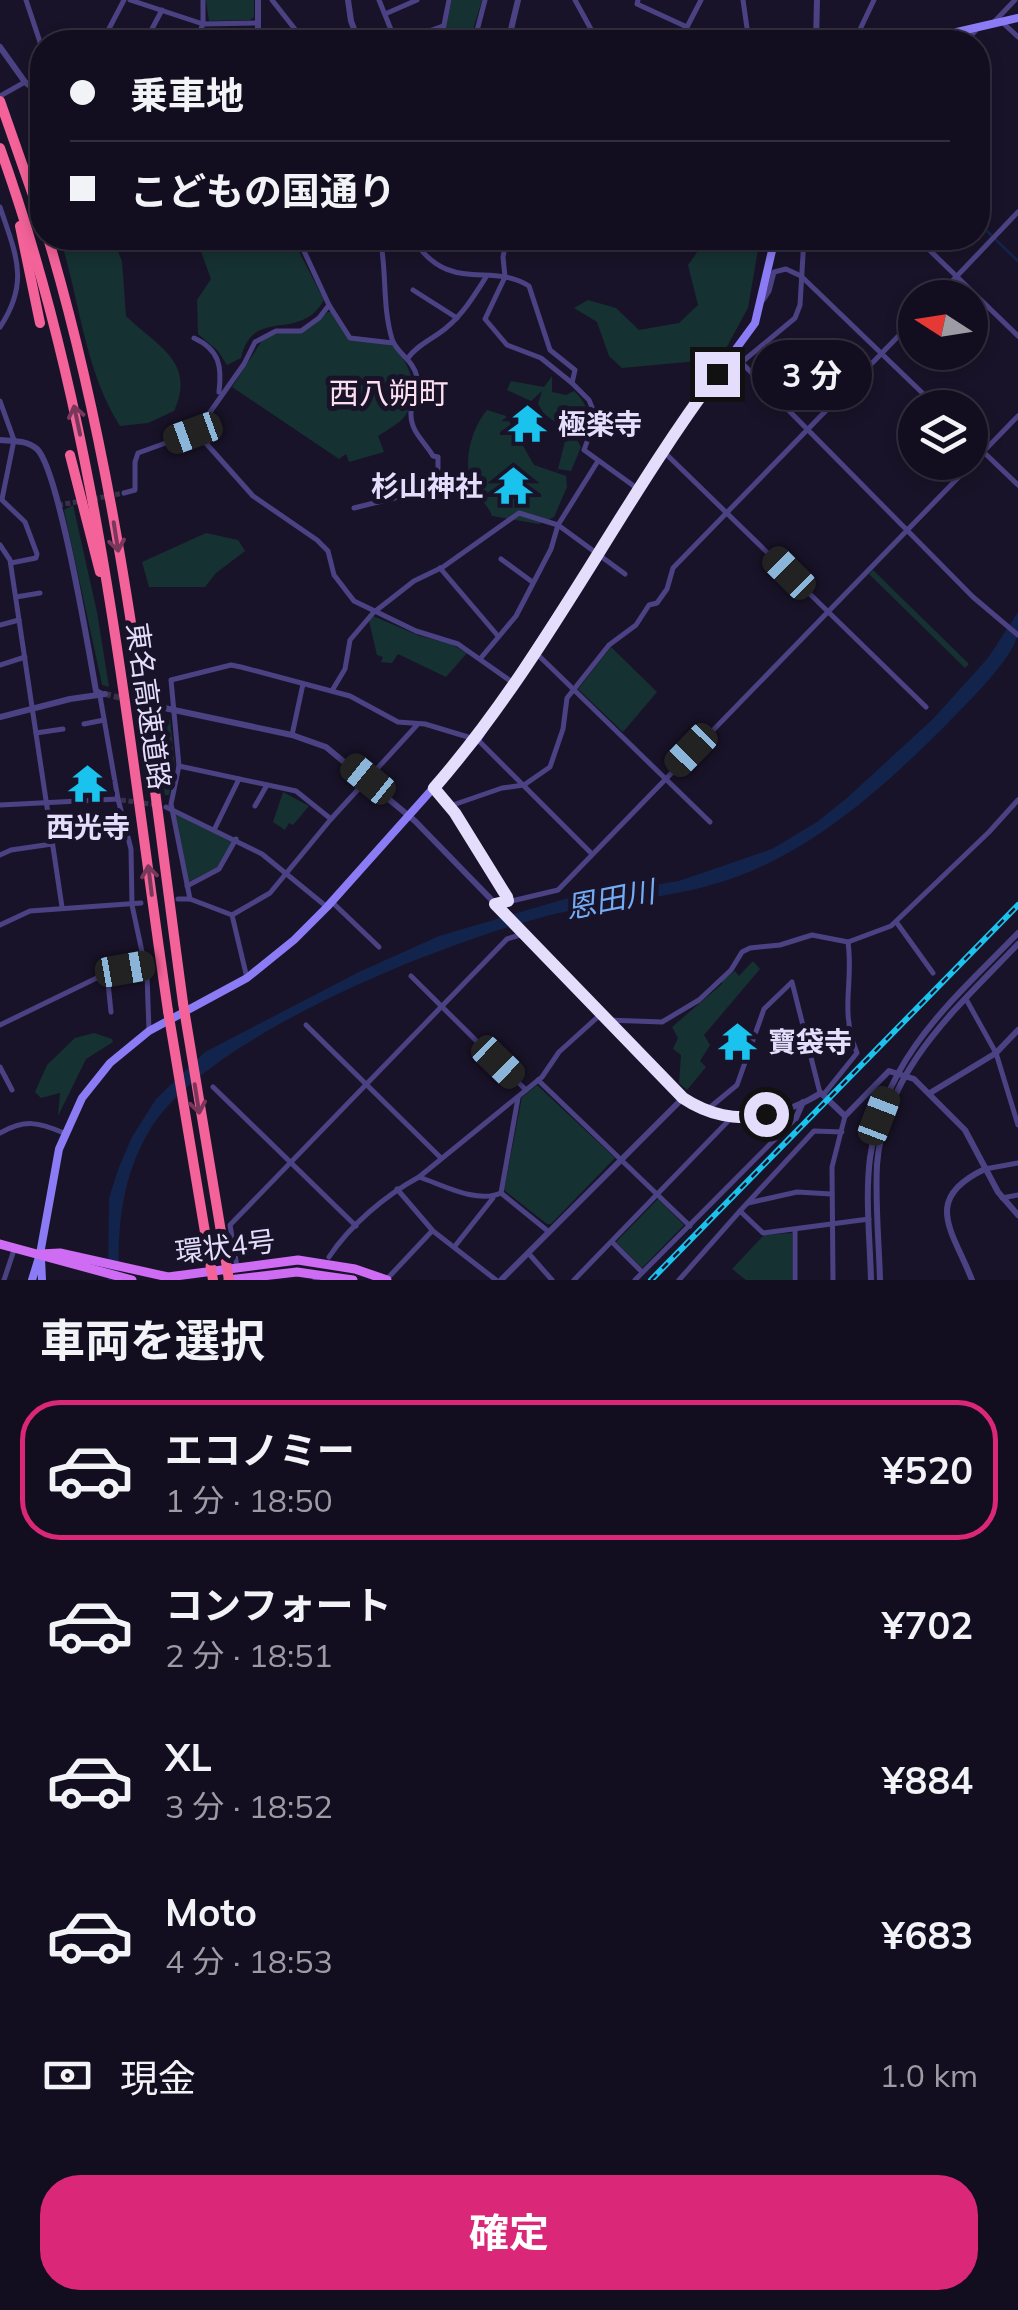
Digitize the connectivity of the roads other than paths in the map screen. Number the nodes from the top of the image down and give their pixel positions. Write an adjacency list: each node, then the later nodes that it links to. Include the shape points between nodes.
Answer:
1 (26, 0): 27 (street)
2 (127, 0): 19 (street); 28 (street)
3 (203, 0): 24 (street)
4 (258, 0): 22 (street)
5 (272, 0): 32 (street)
6 (348, 0): 33 (street)
7 (379, 0): 20 (street)
8 (416, 0): 20 (street)
9 (450, 0): 25 (street)
10 (484, 0): 37 (street)
11 (518, 0): 38 (street)
12 (575, 0): 39 (street)
13 (638, 0): 14 (street, via 688,26)
14 (701, 0)
15 (744, 0): 40 (street)
16 (817, 0): 41 (street)
17 (874, 0): 42 (street)
18 (1015, 0): 23 (street)
19 (162, 10): 24 (street); 29 (street)
20 (385, 14): 34 (street)
21 (1018, 18): 23 (main road)
22 (258, 23): 24 (street); 31 (street)
23 (997, 23): 26 (main road); 45 (street)
24 (204, 24): 30 (street)
25 (443, 26): 35 (street); 36 (street)
26 (980, 26): 43 (main road); 44 (street)
27 (36, 30)
28 (109, 30)
29 (151, 30)
30 (201, 30)
31 (258, 30)
32 (296, 30)
33 (354, 30)
34 (392, 30)
35 (432, 30)
36 (443, 30)
37 (477, 30)
38 (511, 30)
39 (591, 30)
40 (748, 30)
41 (816, 30)
42 (860, 30)
43 (968, 30)
44 (976, 30)
45 (1018, 37)
46 (0, 48): 47 (street)
47 (25, 82): 48 (street); 49 (street)
48 (30, 86)
49 (0, 99): 52 (highway)
50 (0, 148): 57 (highway, 東名高速道路, one-way to 50)
51 (0, 160): 78 (highway)
52 (30, 186)
53 (0, 208): 55 (street)
54 (1018, 212): 58 (street)
55 (8, 232): 56 (street); 79 (street, via 19,284)
56 (0, 235)
57 (30, 236)
58 (990, 241)
59 (34, 250): 125 (highway, 東名高速道路, one-way to 59, via 63,357)
60 (51, 250): 261 (highway, 東名高速道路, one-way to 261, bridge, via 111,504)
61 (304, 250): 76 (street)
62 (383, 250): 83 (street)
63 (424, 250): 72 (street, via 454,273)
64 (504, 250): 71 (street)
65 (773, 250): 75 (main road)
66 (803, 250): 69 (street)
67 (929, 250): 70 (street)
68 (981, 250): 70 (street)
69 (801, 276): 75 (street, via 774,272); 85 (street); 87 (street, via 794,318)
70 (956, 276): 73 (street); 80 (street)
71 (506, 277): 72 (street); 88 (street, via 532,290 550,350 575,370); 88 (street, via 485,319 506,346 541,358)
72 (486, 278): 77 (street)
73 (952, 280)
74 (412, 290): 77 (street)
75 (763, 300): 84 (main road)
76 (329, 305): 83 (street, via 350,338); 90 (street, via 302,331 276,331 255,342)
77 (456, 318): 86 (street)
78 (40, 324)
79 (0, 328)
80 (1018, 336)
81 (898, 337): 85 (street)
82 (194, 338): 90 (street, via 218,357)
83 (393, 343): 86 (street)
84 (733, 354): 87 (street); 98 (main road)
85 (882, 354): 89 (street); 93 (street)
86 (408, 358): 107 (street, via 418,382 411,418 420,440 438,456 438,480 431,489)
87 (742, 362): 93 (street)
88 (572, 383): 101 (street, via 596,413 584,450)
89 (919, 390)
90 (219, 397): 94 (street)
91 (0, 401): 96 (street)
92 (1018, 416): 97 (street)
93 (810, 429): 108 (street); 110 (street)
94 (196, 432): 105 (street, via 138,453 135,490); 121 (street, via 252,496 317,540 346,592)
95 (0, 440): 96 (street)
96 (14, 440): 106 (street); 135 (street, via 37,449 43,460 96,691)
97 (988, 448)
98 (663, 451): 104 (main road); 108 (street)
99 (70, 455): 125 (highway)
100 (988, 456): 103 (street)
101 (598, 461): 104 (street); 109 (street)
102 (957, 480): 110 (street)
103 (1018, 484)
104 (638, 489): 112 (main road)
105 (124, 493)
106 (1, 499): 114 (street, via 25,522 38,554)
107 (354, 508)
108 (728, 513): 120 (street); 133 (street, via 673,568 657,602 609,645)
109 (558, 525): 112 (street); 115 (street, via 520,513); 117 (street)
110 (909, 531): 120 (street); 124 (street)
111 (0, 544): 114 (street)
112 (597, 554): 116 (street); 127 (main road)
113 (501, 559): 117 (street)
114 (11, 564): 119 (street)
115 (440, 568): 121 (street); 126 (street)
116 (625, 574)
117 (531, 581): 126 (street, via 516,616)
118 (40, 593): 119 (street)
119 (16, 598): 122 (street)
120 (828, 611): 138 (street); 149 (street)
121 (373, 613): 129 (street); 134 (street, via 350,640)
122 (19, 620): 123 (street); 128 (street)
123 (0, 625)
124 (1018, 635)
125 (116, 636): 260 (highway, 東名高速道路, one-way to 125, bridge)
126 (498, 636): 129 (street)
127 (534, 651): 132 (main road); 133 (street)
128 (25, 657): 130 (street); 137 (street)
129 (480, 658): 132 (street)
130 (0, 665)
131 (303, 684): 134 (street); 139 (street, via 231,665 172,680); 146 (street)
132 (514, 684): 147 (main road)
133 (574, 689): 149 (street); 153 (street, via 551,766)
134 (333, 690): 143 (street, via 390,719)
135 (102, 694): 137 (street); 141 (street)
136 (155, 706): 139 (street)
137 (33, 707): 140 (street); 145 (street)
138 (926, 707)
139 (174, 710): 146 (street); 148 (street)
140 (0, 717)
141 (104, 720): 142 (street); 155 (street)
142 (84, 724)
143 (418, 724): 147 (street); 151 (street)
144 (62, 729): 145 (street)
145 (36, 733): 157 (street)
146 (292, 735): 151 (street, via 326,747)
147 (475, 741): 153 (street); 154 (main road)
148 (179, 766): 150 (street); 161 (street)
149 (665, 778): 164 (street); 168 (street)
150 (239, 779): 152 (street); 165 (street)
151 (368, 779): 162 (street); 163 (street)
152 (267, 785): 159 (street); 163 (street, via 296,791)
153 (524, 785): 160 (street); 168 (street)
154 (434, 788): 160 (street); 162 (main road)
155 (118, 799): 157 (street); 177 (street, via 132,860)
156 (1018, 800): 181 (street)
157 (46, 803): 158 (street); 167 (street)
158 (0, 805)
159 (255, 806)
160 (450, 806): 174 (street)
161 (169, 807): 165 (street); 171 (street)
162 (409, 816): 176 (main road); 178 (street)
163 (331, 819): 170 (street)
164 (710, 822)
165 (214, 828): 166 (street)
166 (236, 839): 170 (street); 171 (street, via 220,868)
167 (52, 844): 169 (street); 179 (street)
168 (591, 853): 174 (street, via 558,890)
169 (0, 856)
170 (287, 875): 176 (street); 180 (street, via 265,898)
171 (187, 886): 173 (street)
172 (178, 899): 173 (street)
173 (190, 899): 180 (street)
174 (508, 901): 178 (street)
175 (141, 903): 177 (street)
176 (330, 904): 187 (street); 192 (main road)
177 (132, 905): 179 (street); 188 (street)
178 (496, 906): 184 (street)
179 (62, 907): 182 (street, via 30,910)
180 (232, 915): 192 (street)
181 (896, 922): 185 (street); 189 (street)
182 (0, 925)
183 (1018, 932): 203 (street, via 935,1018)
184 (521, 933): 194 (street, via 507,939); 196 (street)
185 (848, 942): 196 (street, via 812,936 750,948 670,1019); 210 (street, via 846,1009 857,1053)
186 (1018, 944): 193 (street)
187 (379, 947)
188 (145, 965): 190 (street); 200 (street)
189 (934, 973)
190 (107, 974): 195 (street); 197 (street)
191 (411, 976): 194 (street)
192 (247, 978): 200 (main road)
193 (966, 999): 201 (street); 203 (street)
194 (442, 1008): 205 (street); 208 (street)
195 (110, 1012)
196 (604, 1017): 204 (street, via 561,1050); 212 (street)
197 (0, 1025)
198 (306, 1025): 205 (street)
199 (1018, 1030): 201 (street)
200 (149, 1031): 222 (main road, via 110,1063)
201 (996, 1053): 209 (street); 214 (street)
202 (0, 1066): 207 (street)
203 (901, 1074): 209 (street); 216 (street, via 884,1074); 238 (street, via 874,1133); 272 (street, via 878,1162)
204 (538, 1080): 208 (street); 224 (street)
205 (365, 1086): 223 (street); 225 (street)
206 (213, 1087): 225 (street)
207 (12, 1090)
208 (526, 1090): 211 (street)
209 (930, 1093): 227 (street, via 964,1130)
210 (822, 1094): 213 (street); 215 (street, via 792,982 764,1009 738,1085); 216 (street)
211 (518, 1096): 223 (street); 232 (street)
212 (683, 1098): 215 (street); 224 (street)
213 (803, 1102): 217 (street, via 759,1117); 218 (street)
214 (1016, 1110): 219 (street)
215 (706, 1111): 217 (street)
216 (845, 1116): 220 (street)
217 (732, 1117): 230 (street)
218 (796, 1118): 241 (street)
219 (1018, 1125)
220 (842, 1132): 231 (street); 235 (street, via 814,1131)
221 (0, 1133): 222 (street, via 26,1122)
222 (64, 1133): 249 (main road)
223 (442, 1158): 228 (street)
224 (622, 1161): 230 (street); 244 (street)
225 (290, 1162): 240 (street); 252 (street, via 230,1226)
226 (1018, 1163): 227 (street)
227 (985, 1169): 234 (street); 273 (street, via 960,1181 947,1201 948,1227)
228 (420, 1177): 229 (street); 232 (street, via 463,1193)
229 (397, 1190): 240 (street); 242 (street)
230 (658, 1194): 241 (street); 245 (street)
231 (831, 1194): 235 (street, via 797,1192); 239 (street)
232 (497, 1195): 244 (street); 247 (street)
233 (1018, 1196): 234 (street)
234 (1002, 1198): 237 (street)
235 (748, 1203): 236 (street)
236 (740, 1212): 243 (street, via 762,1233); 268 (street)
237 (1018, 1214)
238 (869, 1219): 239 (street); 271 (street)
239 (831, 1224): 243 (street); 270 (street)
240 (356, 1226): 251 (street)
241 (690, 1226): 253 (street)
242 (433, 1230): 247 (street); 263 (street)
243 (795, 1230): 269 (street)
244 (550, 1233): 250 (street)
245 (612, 1242): 253 (street); 266 (street)
246 (0, 1244): 248 (main road)
247 (455, 1246): 264 (street)
248 (14, 1248): 249 (main road); 257 (street)
249 (40, 1254): 254 (main road, 環状4号, via 60,1253); 258 (main road); 259 (main road)
250 (530, 1255): 264 (street); 265 (street)
251 (329, 1257)
252 (238, 1267): 254 (main road, 環状4号, via 178,1277); 263 (main road, 環状4号, via 298,1260)
253 (642, 1272): 267 (street)
254 (128, 1276)
255 (275, 1276): 256 (main road, 環状4号); 262 (main road, 環状4号)
256 (245, 1279): 261 (main road, 環状4号)
257 (4, 1280)
258 (32, 1280)
259 (42, 1280)
260 (213, 1280)
261 (228, 1280)
262 (354, 1280)
263 (386, 1280)
264 (499, 1280)
265 (552, 1280)
266 (574, 1280)
267 (635, 1280)
268 (679, 1280)
269 (796, 1280)
270 (833, 1280)
271 (871, 1280)
272 (880, 1280)
273 (972, 1280)

